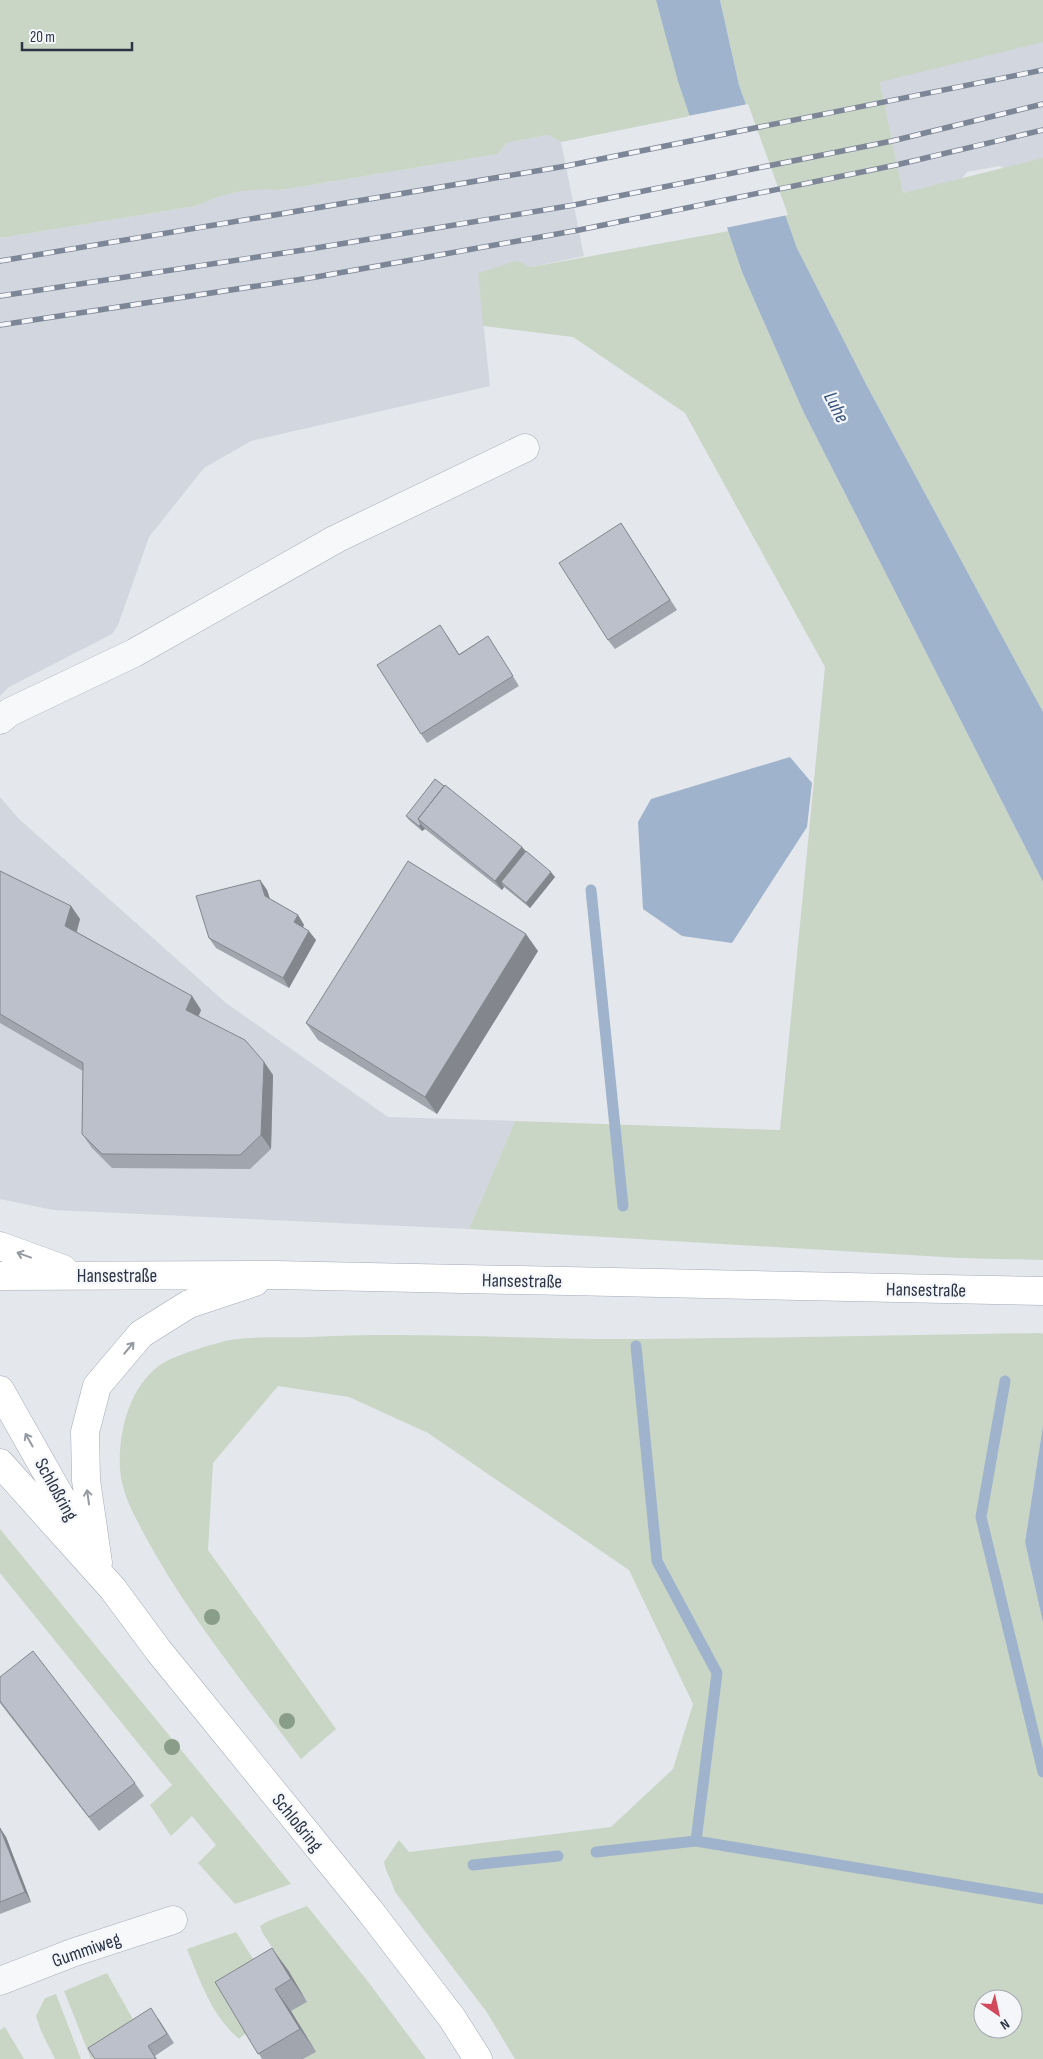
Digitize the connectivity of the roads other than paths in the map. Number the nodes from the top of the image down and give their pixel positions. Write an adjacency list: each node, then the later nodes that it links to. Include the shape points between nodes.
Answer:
1 (525, 448): 2 (street, via 336,539 134,653 10,712)
2 (0, 720)
3 (0, 1246): 6 (main road, one-way to 3)
4 (274, 1275): 6 (main road, Hansestraße); 7 (main road, Hansestraße); 10 (main road, one-way to 4, via 86,1480 85,1432 97,1386 141,1334 189,1304)
5 (0, 1276): 6 (main road, Hansestraße)
6 (80, 1276)
7 (1043, 1291)
8 (0, 1390): 10 (main road, Schloßring, one-way to 8)
9 (0, 1462): 11 (main road, Schloßring)
10 (98, 1563): 11 (main road, Schloßring)
11 (113, 1589): 14 (main road, Schloßring, via 370,1911 452,2018)
12 (173, 1920): 13 (street, Gummiweg)
13 (0, 1981)
14 (478, 2059)

